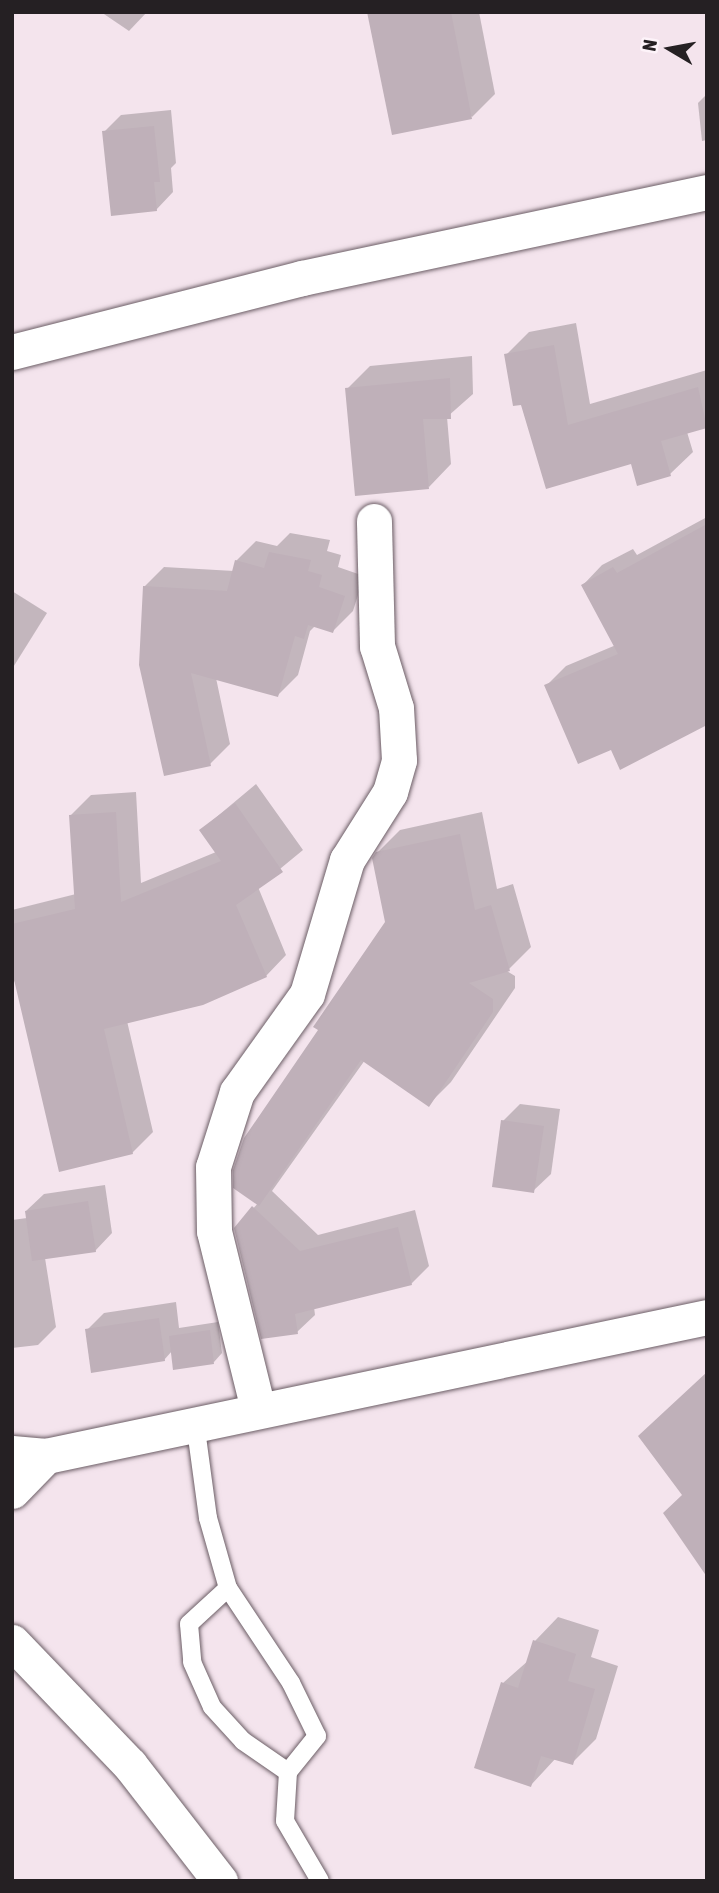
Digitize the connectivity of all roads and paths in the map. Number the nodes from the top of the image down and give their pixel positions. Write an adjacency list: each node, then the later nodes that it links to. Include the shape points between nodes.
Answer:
1 (707, 192): 2 (street, via 302,278)
2 (12, 352)
3 (374, 521): 5 (street, via 377,646 396,708 399,760 390,792 347,860 307,994 237,1092 214,1167 214,1231)
4 (707, 1317): 5 (street)
5 (258, 1409): 6 (street)
6 (195, 1422): 7 (street); 9 (lane, via 208,1518)
7 (29, 1455): 8 (street)
8 (12, 1492)
9 (228, 1588): 11 (lane, via 291,1683 317,1736); 11 (lane, via 189,1624 192,1662 212,1707 243,1741)
10 (12, 1642): 12 (street, via 130,1765)
11 (288, 1772): 13 (lane, via 285,1821)
12 (220, 1881)
13 (320, 1881)

